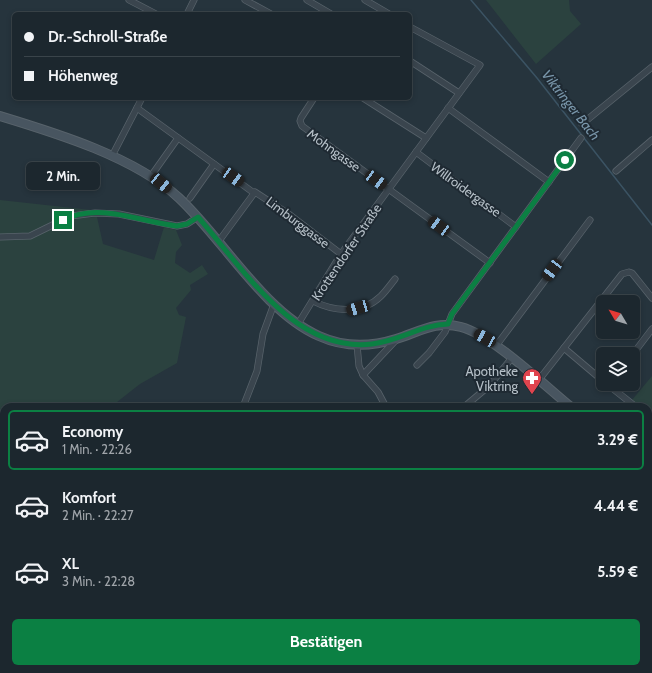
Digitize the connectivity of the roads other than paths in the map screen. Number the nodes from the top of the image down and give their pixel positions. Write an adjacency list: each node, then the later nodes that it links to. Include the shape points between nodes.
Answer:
1 (129, 0): 6 (street)
2 (194, 0): 7 (street)
3 (245, 0): 8 (street)
4 (306, 0): 9 (street)
5 (365, 0): 10 (street)
6 (152, 12)
7 (188, 12)
8 (267, 12)
9 (327, 12)
10 (386, 12)
11 (412, 28): 14 (street, Krottendorfer Straße, via 480,65)
12 (412, 62): 14 (street)
13 (652, 67): 21 (street)
14 (459, 93): 19 (street, Krottendorfer Straße)
15 (141, 100): 18 (street)
16 (313, 100): 32 (street, Mohngasse, via 301,118 302,126)
17 (366, 100): 23 (street)
18 (136, 108): 22 (street, Limburggasse); 27 (street)
19 (448, 108): 23 (street, Krottendorfer Straße); 31 (street)
20 (0, 116): 27 (street, via 35,126)
21 (582, 124)
22 (178, 138): 28 (street, Limburggasse); 30 (street)
23 (426, 138): 26 (street, Krottendorfer Straße)
24 (581, 138): 31 (street)
25 (652, 140): 29 (street)
26 (416, 152): 32 (street, Krottendorfer Straße); 37 (street, Willroidergasse)
27 (112, 156): 30 (street)
28 (214, 164): 33 (street, Limburggasse); 34 (street)
29 (616, 171)
30 (151, 176): 35 (street)
31 (549, 182): 37 (street)
32 (388, 189): 40 (street, Krottendorfer Straße); 41 (street, Mohngasse)
33 (254, 192): 39 (street, Limburggasse); 40 (street, Limburggasse, via 290,215)
34 (190, 198)
35 (198, 217): 38 (street, via 187,224 177,226 119,214 80,214 30,236); 39 (street)
36 (590, 220): 51 (street)
37 (516, 227): 41 (street)
38 (0, 237)
39 (219, 240): 45 (street)
40 (341, 254): 44 (street, Krottendorfer Straße)
41 (490, 263): 47 (street, via 452,314)
42 (395, 279): 44 (street, via 381,296 366,306 350,310 332,309)
43 (652, 298): 53 (street, via 632,273 622,274)
44 (313, 301): 46 (street, Krottendorfer Straße)
45 (274, 304): 46 (street); 60 (street, via 263,334 257,371)
46 (298, 324): 50 (street, via 328,340)
47 (448, 324): 49 (street, via 425,327); 51 (street, via 469,330); 55 (street, via 445,332)
48 (652, 329): 52 (street)
49 (397, 339): 50 (street); 56 (street)
50 (357, 345): 56 (street, via 359,366)
51 (496, 346): 54 (street)
52 (638, 347)
53 (564, 348): 57 (street); 58 (street)
54 (511, 359): 58 (street); 62 (street, via 488,386)
55 (417, 365)
56 (363, 375): 61 (street)
57 (596, 375)
58 (538, 381): 63 (street)
59 (617, 391): 64 (street)
60 (245, 403)
61 (384, 403)
62 (469, 403)
63 (566, 403)
64 (631, 403)

